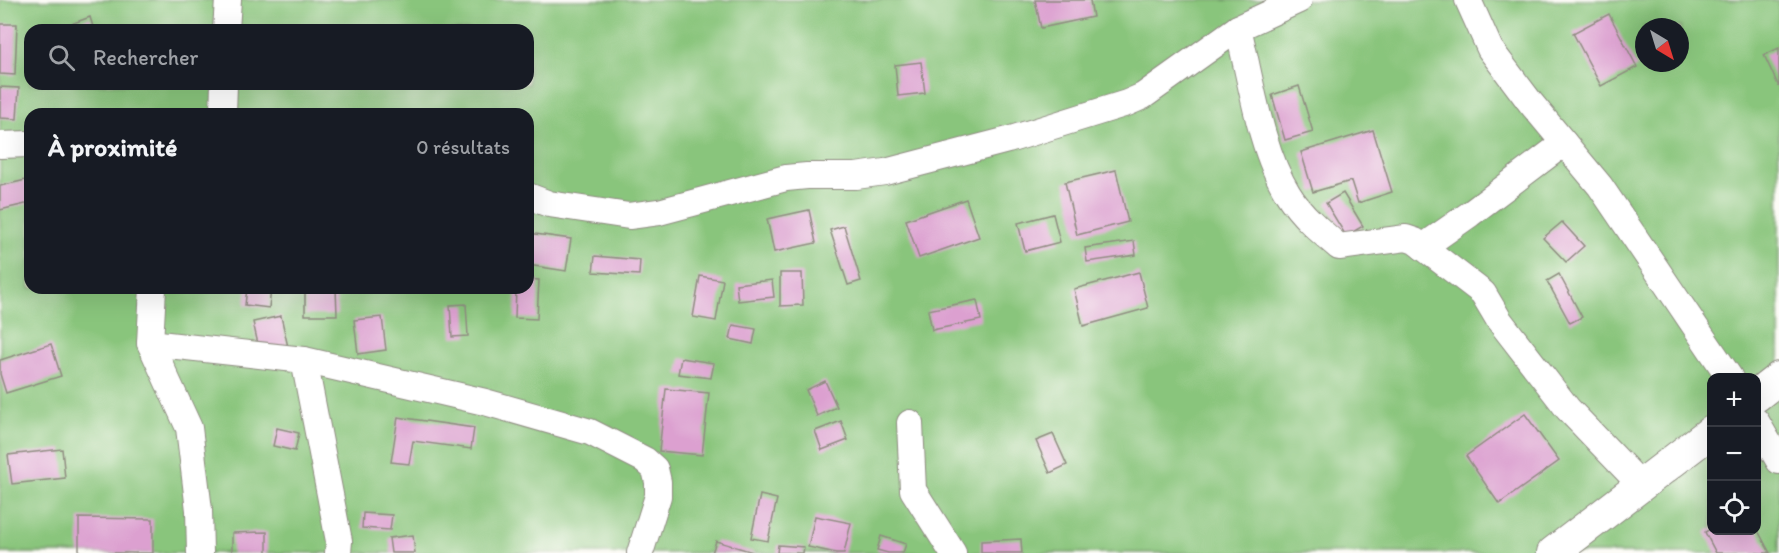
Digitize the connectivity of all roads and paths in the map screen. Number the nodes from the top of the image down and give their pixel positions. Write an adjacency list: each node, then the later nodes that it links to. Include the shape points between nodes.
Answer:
1 (228, 0): 4 (street)
2 (1299, 0): 5 (street)
3 (1468, 0): 8 (street, via 1490,49)
4 (226, 24)
5 (1238, 28): 11 (street, via 1143,96 1126,103 1008,140 885,172 786,178 659,212 629,216); 12 (street, via 1267,147 1288,195 1299,209 1339,247 1406,238)
6 (224, 90): 7 (street)
7 (223, 108)
8 (1564, 143): 12 (street); 16 (street, via 1600,186)
9 (24, 144): 10 (street)
10 (0, 145)
11 (534, 198)
12 (1423, 247): 23 (street, via 1483,293 1499,320 1568,409)
13 (153, 294): 14 (street)
14 (150, 343): 15 (street); 24 (street, via 189,428)
15 (304, 360): 25 (street, via 339,541); 26 (street, via 485,402 590,432 645,460 655,469 658,496)
16 (1727, 373)
17 (1779, 378): 18 (street)
18 (1761, 392)
19 (910, 423): 27 (street, via 913,490)
20 (1759, 427): 22 (street)
21 (1707, 435): 23 (street)
22 (1779, 461)
23 (1642, 486): 28 (street)
24 (200, 553)
25 (338, 553)
26 (640, 553)
27 (953, 553)
28 (1553, 553)

